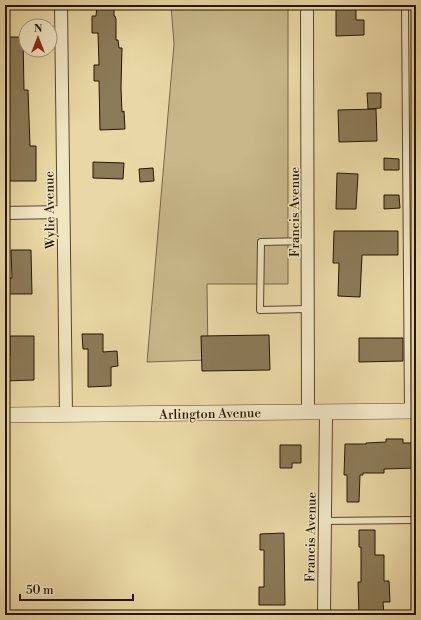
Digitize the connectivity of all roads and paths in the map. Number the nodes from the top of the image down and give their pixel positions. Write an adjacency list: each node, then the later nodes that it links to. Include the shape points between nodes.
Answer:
1 (61, 5): 5 (street, Wylie Avenue)
2 (405, 5): 8 (lane)
3 (308, 12): 6 (street, Francis Avenue)
4 (5, 212): 5 (street)
5 (63, 212): 12 (street, Wylie Avenue)
6 (308, 241): 7 (street, Francis Avenue); 7 (lane, via 261,242 260,310)
7 (308, 309): 9 (street, Francis Avenue)
8 (412, 411): 10 (street, Arlington Avenue)
9 (308, 412): 10 (street, Arlington Avenue); 12 (street, Arlington Avenue)
10 (326, 412): 13 (street, Francis Avenue)
11 (5, 415): 12 (street, Arlington Avenue)
12 (66, 415)
13 (325, 520): 14 (lane); 15 (street, Francis Avenue)
14 (416, 520)
15 (324, 615)

